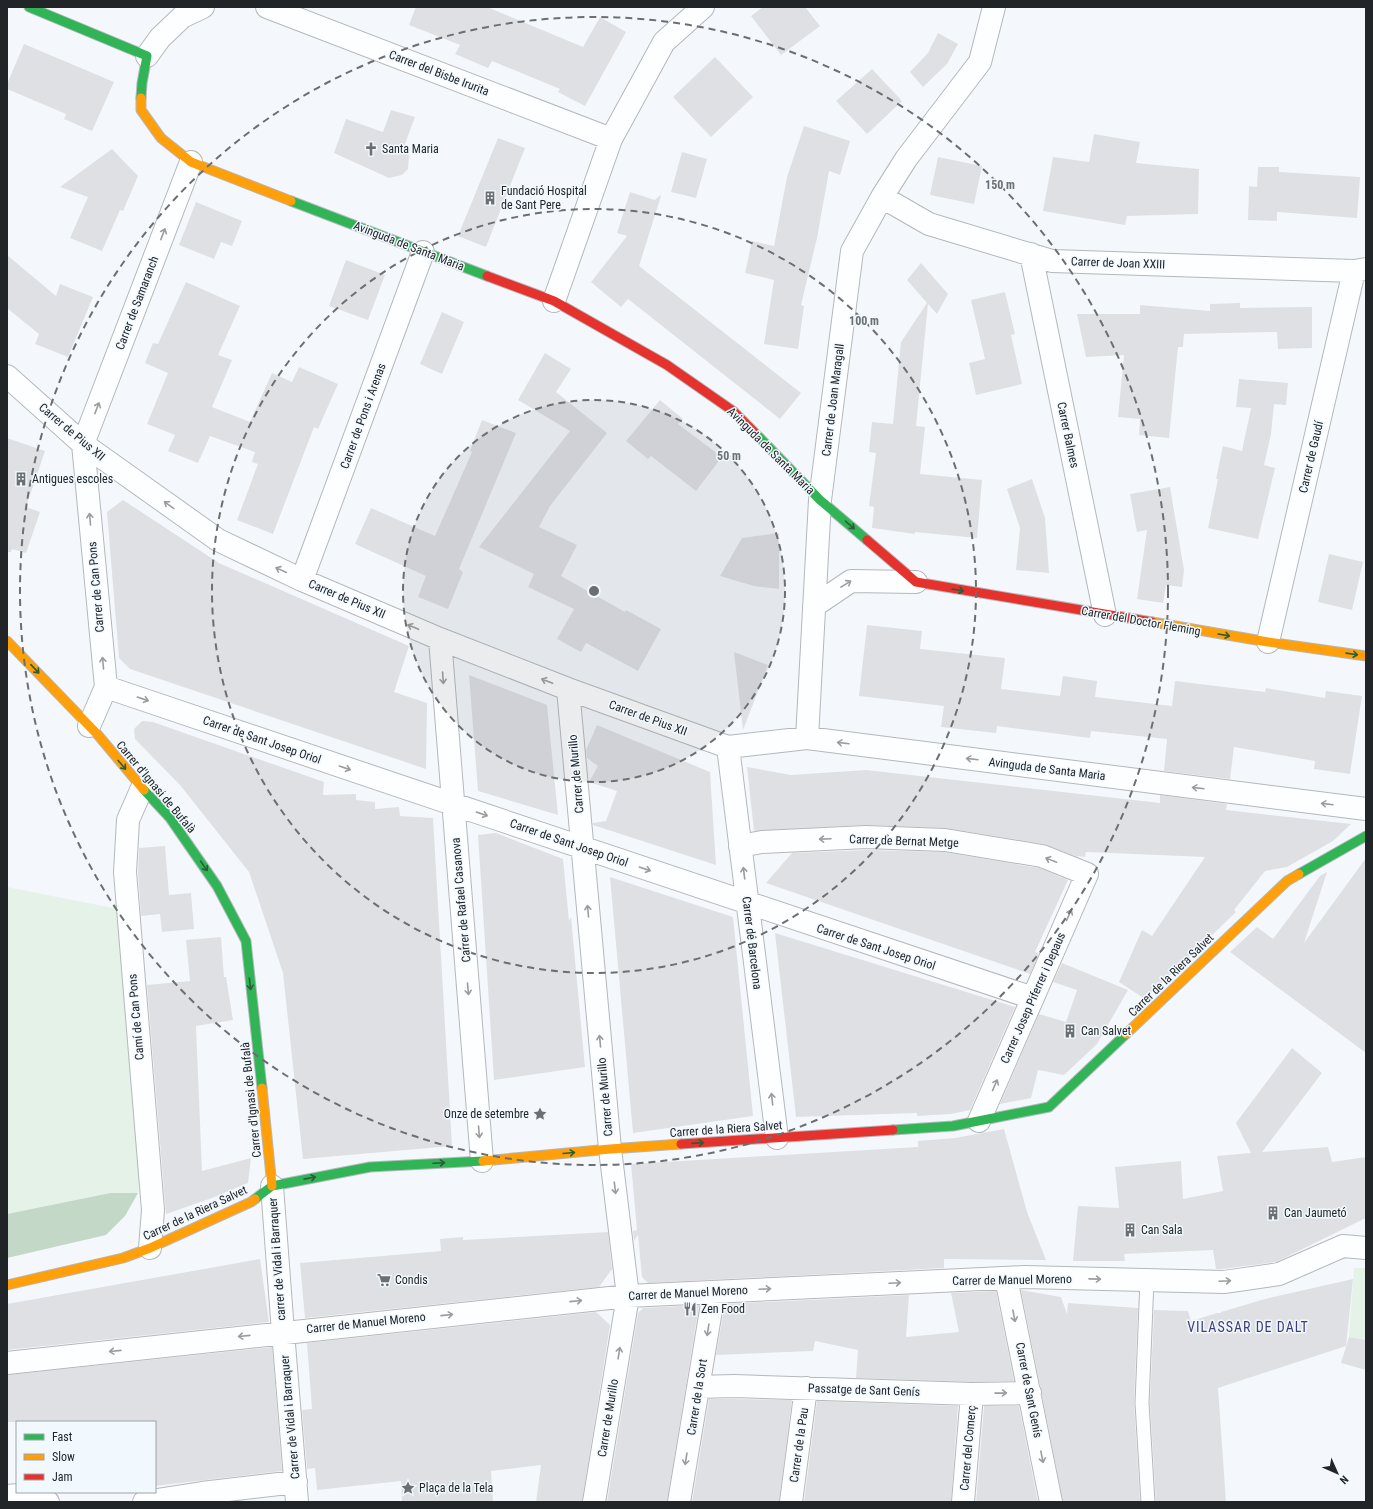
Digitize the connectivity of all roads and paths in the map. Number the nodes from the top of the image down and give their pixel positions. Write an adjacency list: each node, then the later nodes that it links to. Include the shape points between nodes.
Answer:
1 (29, 7): 6 (street)
2 (203, 7): 6 (street, via 182,17 160,38)
3 (267, 7): 7 (street, Carrer del Bisbe Irurita)
4 (703, 7): 7 (street, via 664,42)
5 (994, 7): 9 (street, Carrer de Joan Maragall, via 980,62 906,159)
6 (147, 56): 8 (street, Avinguda de Santa Maria, via 141,110 161,138)
7 (611, 139): 13 (street)
8 (191, 162): 10 (street, Avinguda de Santa Maria); 15 (street, Carrer de Samaranch, one-way to 8)
9 (882, 197): 11 (street, Carrer de Joan XXIII, via 929,224); 16 (street, Carrer de Joan Maragall, via 852,251)
10 (423, 252): 13 (street, Avinguda de Santa Maria); 17 (street, Carrer de Pons i Arenas)
11 (1031, 254): 12 (street, Carrer de Joan XXIII, via 1052,260); 20 (street, Carrer Balmes)
12 (1360, 270): 23 (street, Carrer de Gaudí)
13 (554, 301): 16 (street, Avinguda de Santa Maria, via 667,366 733,411)
14 (7, 376): 15 (street, Carrer de Pius XII)
15 (83, 444): 17 (street, Carrer de Pius XII, one-way to 15, via 218,540); 25 (street, Carrer de Can Pons, one-way to 15)
16 (820, 500): 18 (street, one-way to 18); 19 (street, Carrer de Joan Maragall)
17 (302, 580): 21 (street, Carrer de Pius XII, one-way to 17)
18 (916, 582): 19 (street, Carrer del Doctor Fleming, one-way to 18, via 851,581); 20 (street, Carrer del Doctor Fleming, one-way to 20)
19 (814, 606): 28 (street, Carrer de Joan Maragall)
20 (1105, 615): 23 (street, Carrer del Doctor Fleming, one-way to 23)
21 (440, 639): 26 (street, Carrer de Pius XII, one-way to 21); 31 (street, Carrer de Rafael Casanova, one-way to 31)
22 (7, 641): 27 (street, Carrer d'Ignasi de Bufalà, one-way to 27)
23 (1268, 642): 24 (street, Carrer del Doctor Fleming, one-way to 24)
24 (1366, 656)
25 (106, 687): 27 (street, Carrer de Can Pons); 31 (street, Carrer de Sant Josep Oriol, one-way to 31)
26 (568, 689): 29 (street, Carrer de Pius XII); 35 (street, Carrer de Murillo)
27 (89, 726): 30 (street, Carrer d'Ignasi de Bufalà, one-way to 30)
28 (807, 738): 29 (street, Avinguda de Santa Maria); 32 (street, Avinguda de Santa Maria, one-way to 28)
29 (728, 748): 34 (street, Carrer de Barcelona)
30 (142, 788): 43 (street, Carrer d'Ignasi de Bufalà, one-way to 43, via 170,818 217,886 246,941); 44 (street, Camí de Can Pons, via 128,820 124,872 153,1210)
31 (453, 804): 35 (street, Carrer de Sant Josep Oriol, one-way to 35); 42 (street, Carrer de Rafael Casanova, one-way to 42)
32 (1366, 809)
33 (1366, 836): 39 (street, Carrer de la Riera Salvet, via 1287,881 1049,1107)
34 (740, 846): 36 (street, Carrer de Bernat Metge, one-way to 34, via 1042,856 945,840 866,837 762,842); 37 (street, Carrer de Barcelona, one-way to 34)
35 (582, 847): 37 (street, Carrer de Sant Josep Oriol, one-way to 37); 41 (street, Carrer de Murillo, one-way to 35)
36 (1087, 874): 38 (street, Carrer Josep Piferrer i Depaus, one-way to 36)
37 (748, 904): 38 (street, Carrer de Sant Josep Oriol); 40 (street, Carrer de Barcelona, one-way to 37)
38 (1033, 998): 39 (street, Carrer Josep Piferrer i Depaus, one-way to 38)
39 (979, 1121): 40 (street, Carrer de la Riera Salvet, via 953,1126)
40 (777, 1138): 41 (street, Carrer de la Riera Salvet, one-way to 40)
41 (610, 1149): 42 (street, Carrer de la Riera Salvet, one-way to 41); 50 (street, Carrer de Murillo, one-way to 50)
42 (482, 1161): 43 (street, Carrer de la Riera Salvet, one-way to 42, via 370,1166)
43 (272, 1186): 44 (street, Carrer de la Riera Salvet, via 251,1202); 51 (street, carrer de Vidal i Barraquer)
44 (150, 1248): 48 (street, Carrer de la Riera Salvet, via 123,1258)
45 (1366, 1248): 47 (street, Carrer de Manuel Moreno, one-way to 45, via 1224,1282 1279,1274 1343,1246)
46 (1006, 1278): 47 (street, Carrer de Manuel Moreno, one-way to 47); 49 (street, Carrer de Manuel Moreno, one-way to 46); 55 (street, Carrer de Sant Genís, one-way to 55)
47 (1147, 1280): 66 (lane, via 1142,1403)
48 (7, 1284)
49 (714, 1292): 50 (street, Carrer de Manuel Moreno); 53 (street, Carrer de la Sort, one-way to 53)
50 (628, 1296): 51 (street, Carrer de Manuel Moreno, one-way to 50); 61 (street, Carrer de Murillo, one-way to 50)
51 (282, 1332): 52 (street, Carrer de Manuel Moreno, one-way to 52); 57 (street, Carrer de Vidal i Barraquer)
52 (7, 1363)
53 (698, 1386): 54 (street, Passatge de Sant Genís); 62 (street, Carrer de la Sort, one-way to 62)
54 (806, 1388): 56 (street, Passatge de Sant Genís); 63 (street, Carrer de la Pau)
55 (1030, 1393): 56 (street, Passatge de Sant Genís, one-way to 55); 65 (street, Carrer de Sant Genís, one-way to 65)
56 (972, 1394): 64 (street, Carrer del Comerç)
57 (296, 1492): 60 (street, via 202,1493)
58 (7, 1496): 59 (street, via 30,1494)
59 (48, 1502)
60 (144, 1502)
61 (594, 1502)
62 (679, 1502)
63 (791, 1502)
64 (963, 1502)
65 (1051, 1502)
66 (1148, 1502)

